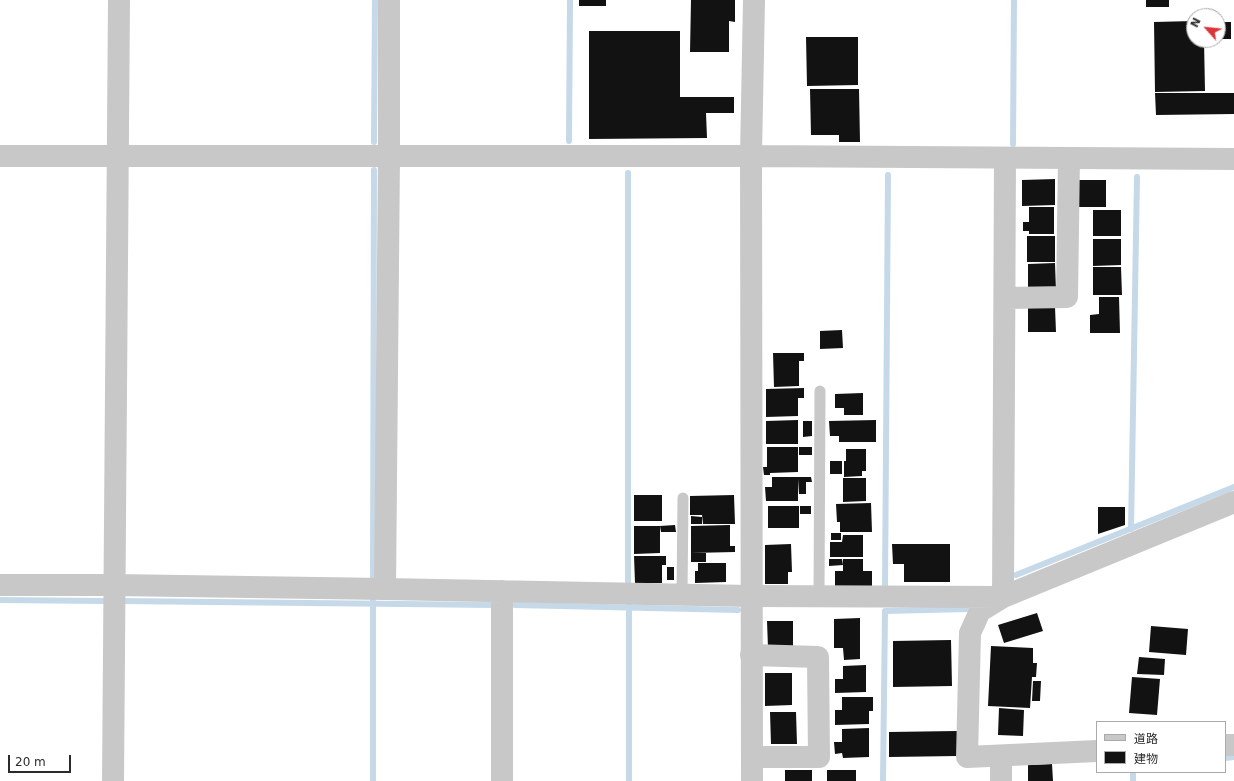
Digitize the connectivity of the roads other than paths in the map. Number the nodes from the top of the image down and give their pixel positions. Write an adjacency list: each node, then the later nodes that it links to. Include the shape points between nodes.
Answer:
1 (119, 0): 7 (street)
2 (389, 0): 5 (street)
3 (754, 0): 6 (street)
4 (0, 156): 7 (street)
5 (389, 156): 6 (street); 7 (street); 17 (street)
6 (751, 156): 8 (street); 20 (street)
7 (118, 157): 16 (street)
8 (1005, 158): 9 (street); 11 (street)
9 (1069, 158): 10 (street); 11 (street, via 1067,297)
10 (1234, 159)
11 (1005, 298): 22 (street)
12 (820, 391): 21 (lane)
13 (683, 498): 19 (lane)
14 (1234, 502): 22 (street)
15 (0, 585): 16 (street)
16 (114, 585): 17 (street); 27 (street)
17 (385, 589): 18 (street)
18 (502, 591): 19 (street); 28 (street)
19 (682, 595): 20 (street)
20 (751, 596): 21 (street); 23 (street)
21 (819, 596): 22 (street)
22 (1003, 598): 25 (street, via 980,610 970,633 968,757)
23 (751, 655): 26 (street); 26 (street, via 818,657 819,757)
24 (1096, 751): 25 (street)
25 (1001, 756): 30 (street)
26 (752, 758): 29 (street)
27 (113, 781)
28 (502, 781)
29 (752, 781)
30 (1001, 781)

